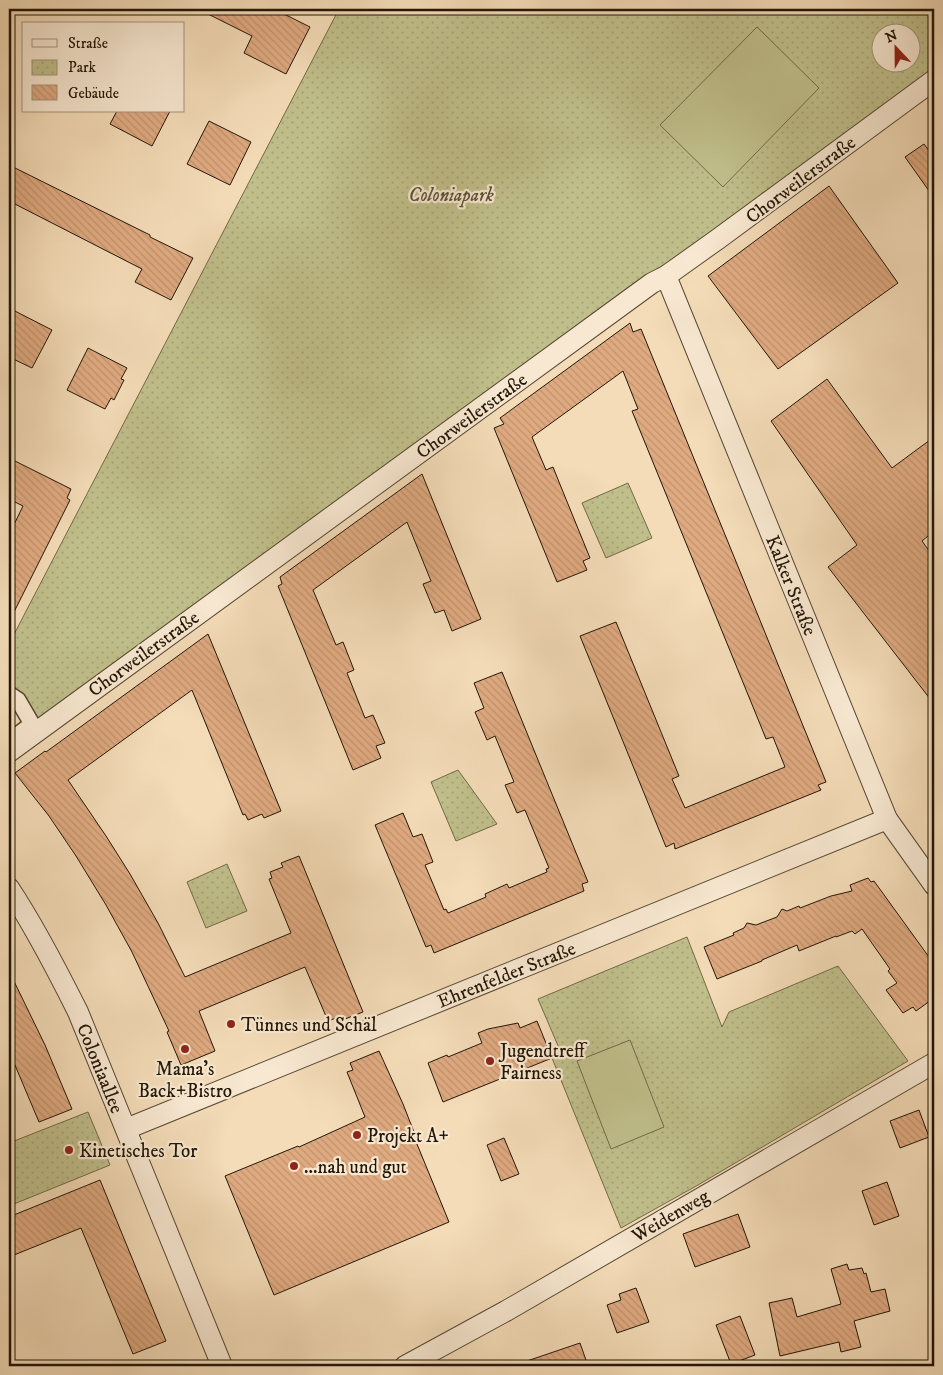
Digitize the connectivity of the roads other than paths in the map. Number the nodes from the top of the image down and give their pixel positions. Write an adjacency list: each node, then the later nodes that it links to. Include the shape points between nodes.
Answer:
1 (934, 80): 2 (street, Chorweilerstraße)
2 (666, 276): 5 (street, Chorweilerstraße, via 652,283); 6 (street, Kalker Straße)
3 (9, 694): 4 (street, via 18,700 32,724)
4 (9, 742)
5 (9, 752)
6 (887, 819): 7 (street, Kalker Straße); 10 (street, Ehrenfelder Straße)
7 (934, 884)
8 (9, 888): 10 (street, Coloniaallee, via 74,1004)
9 (934, 1063): 12 (street, Weidenweg)
10 (126, 1129): 11 (street, Coloniaallee)
11 (222, 1366)
12 (405, 1366)

